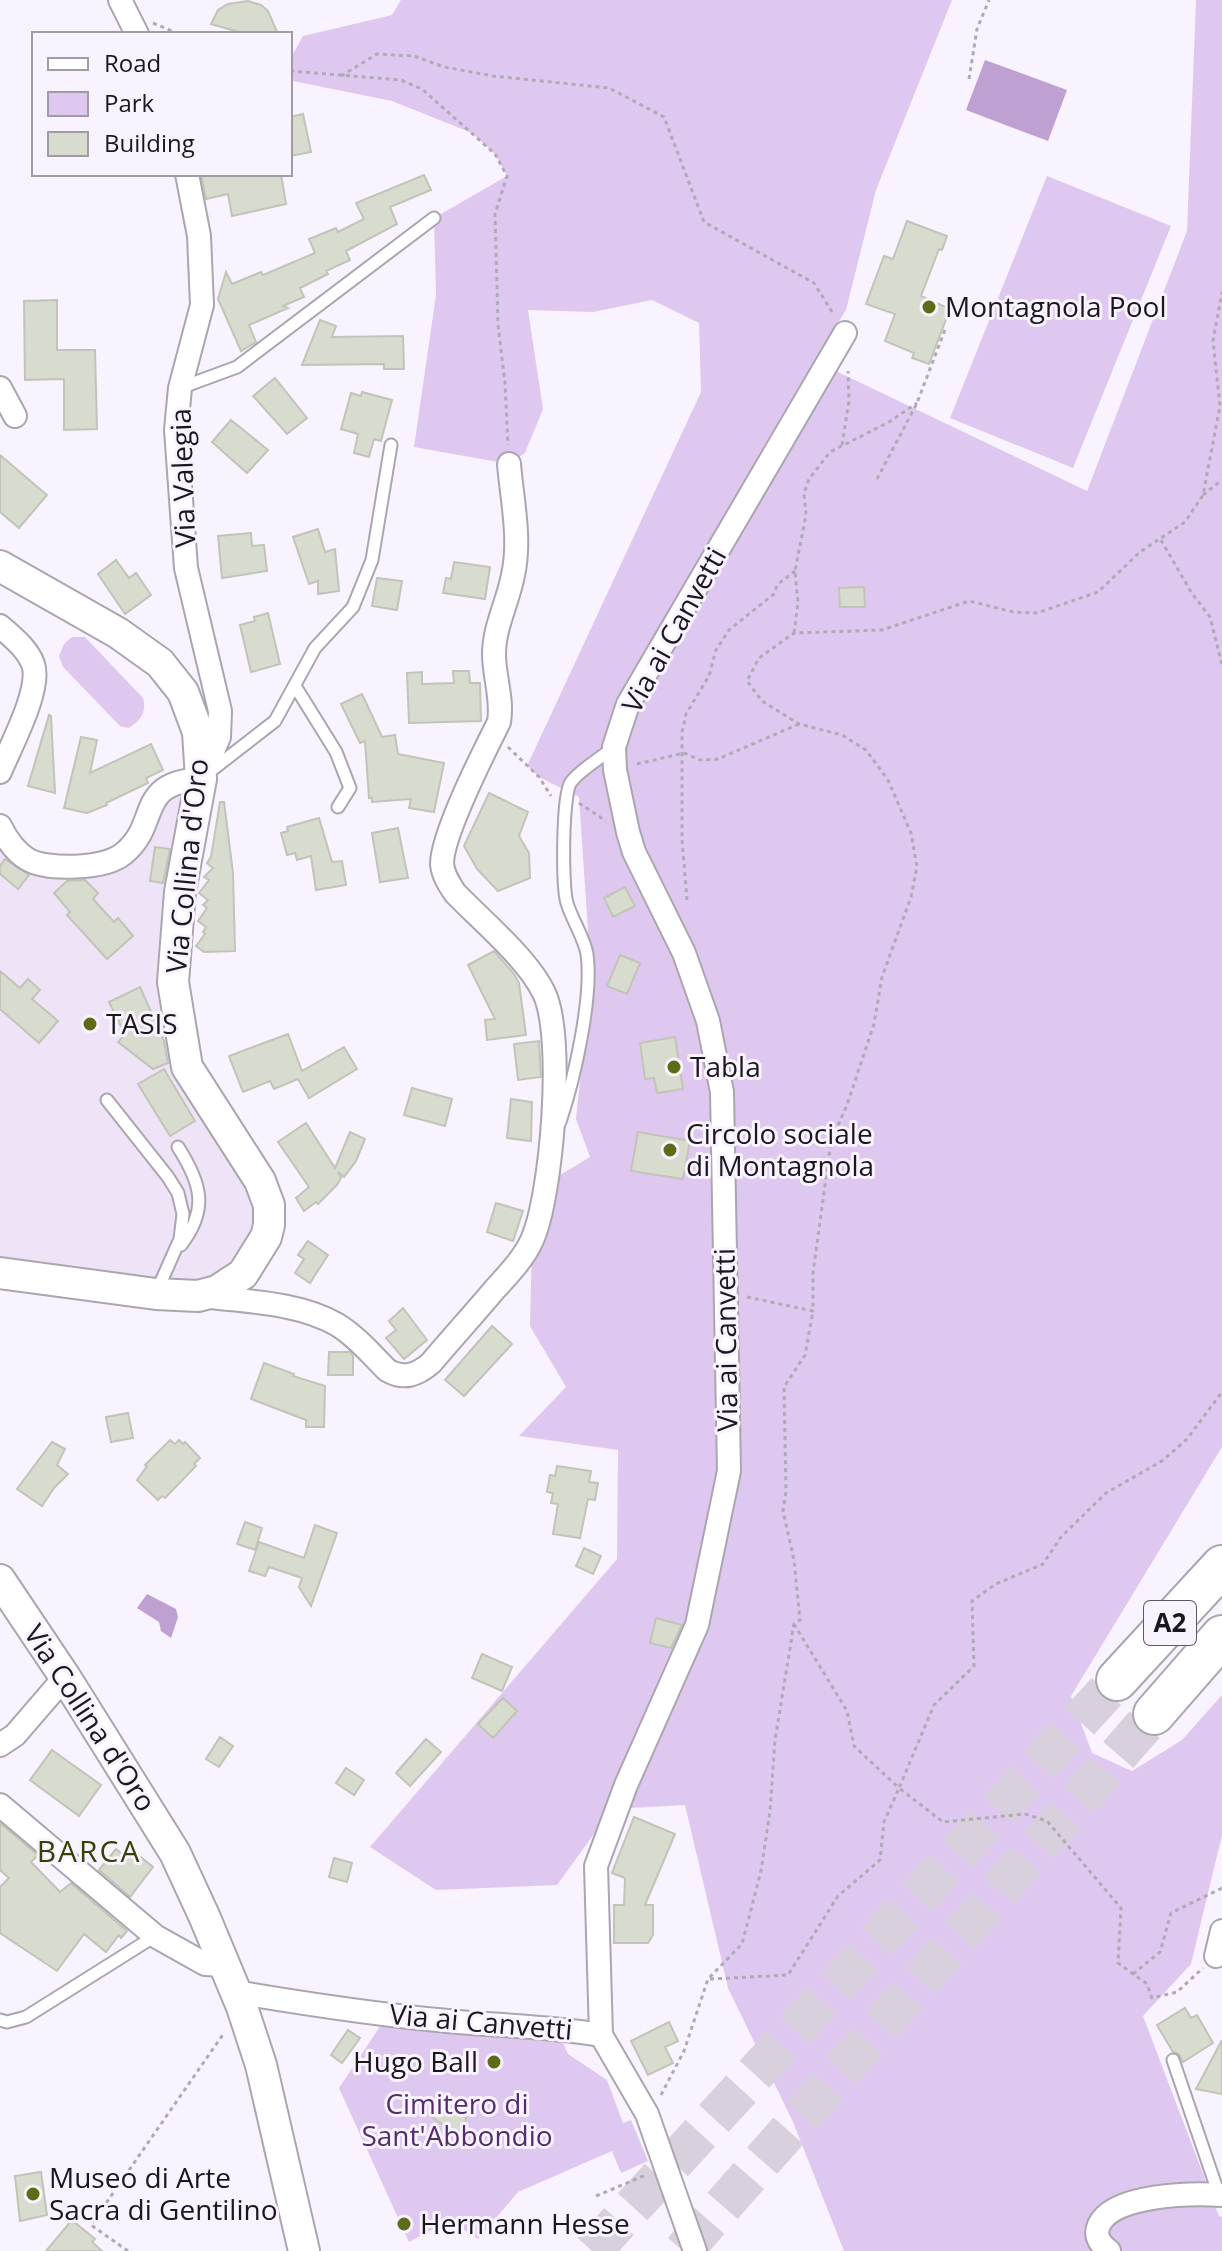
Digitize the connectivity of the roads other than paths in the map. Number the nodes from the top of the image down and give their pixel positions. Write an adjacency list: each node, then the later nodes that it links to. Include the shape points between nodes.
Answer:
1 (120, 0): 2 (street)
2 (136, 32)
3 (187, 176): 7 (street, Via Valegia, via 199,236 202,305)
4 (434, 218): 7 (lane, via 237,367)
5 (845, 333): 14 (street, Via ai Canvetti, via 628,704)
6 (0, 388): 8 (street)
7 (180, 388): 16 (street, Via Valegia, via 176,430 186,568 220,711 219,737)
8 (15, 416)
9 (391, 445): 13 (lane, via 372,560 353,607 315,648)
10 (509, 464): 21 (street, via 516,555 494,654 501,710 449,831 442,866 455,893 531,972 545,994 554,1086)
11 (0, 566): 16 (street, Via Collina d'Oro, via 160,663 183,692 198,732)
12 (0, 626): 15 (street, via 25,649 34,666 34,687)
13 (295, 686): 16 (lane, via 275,721); 17 (lane, via 336,752 350,788)
14 (614, 747): 21 (lane, via 571,783 567,794 566,901 587,952 588,984 567,1097); 39 (street, Via ai Canvetti, via 634,852 684,953 711,1035 722,1092 729,1471 697,1625 596,1866)
15 (0, 772)
16 (201, 779): 18 (street, via 168,785 155,796 136,842 102,864 60,866 28,860 7,841); 25 (street, Via Collina d'Oro, via 180,892 173,982 187,1067 260,1181 269,1205 269,1225 243,1274)
17 (338, 807)
18 (0, 826)
19 (107, 1100): 22 (lane, via 178,1193 183,1214)
20 (178, 1147): 22 (lane, via 200,1191 190,1233)
21 (551, 1149): 25 (street, via 532,1241 420,1372 396,1375 339,1326 316,1315)
22 (173, 1255): 24 (lane)
23 (0, 1273): 24 (street, Via Collina d'Oro)
24 (156, 1294): 25 (street, Via Collina d'Oro)
25 (198, 1296)
26 (1220, 1569): 30 (highway, A2)
27 (0, 1580): 29 (street, Via Collina d'Oro)
28 (1222, 1636): 31 (highway, A2)
29 (65, 1677): 32 (street); 37 (street, Via Collina d'Oro, via 175,1853)
30 (1117, 1680)
31 (1154, 1714)
32 (0, 1745)
33 (0, 1805): 35 (street, Via ai Canvetti)
34 (1222, 1931): 36 (street)
35 (155, 1936): 37 (street, Via ai Canvetti, via 205,1964); 38 (lane, via 26,2017)
36 (1216, 1956)
37 (239, 2000): 39 (street, Via ai Canvetti); 42 (street, Via Collina d'Oro, via 261,2065)
38 (0, 2020)
39 (601, 2035): 43 (street, via 647,2114)
40 (1173, 2060): 41 (lane)
41 (1220, 2195): 44 (street, via 1138,2199 1111,2210 1096,2232 1100,2245)
42 (304, 2251)
43 (695, 2251)
44 (1109, 2251)

